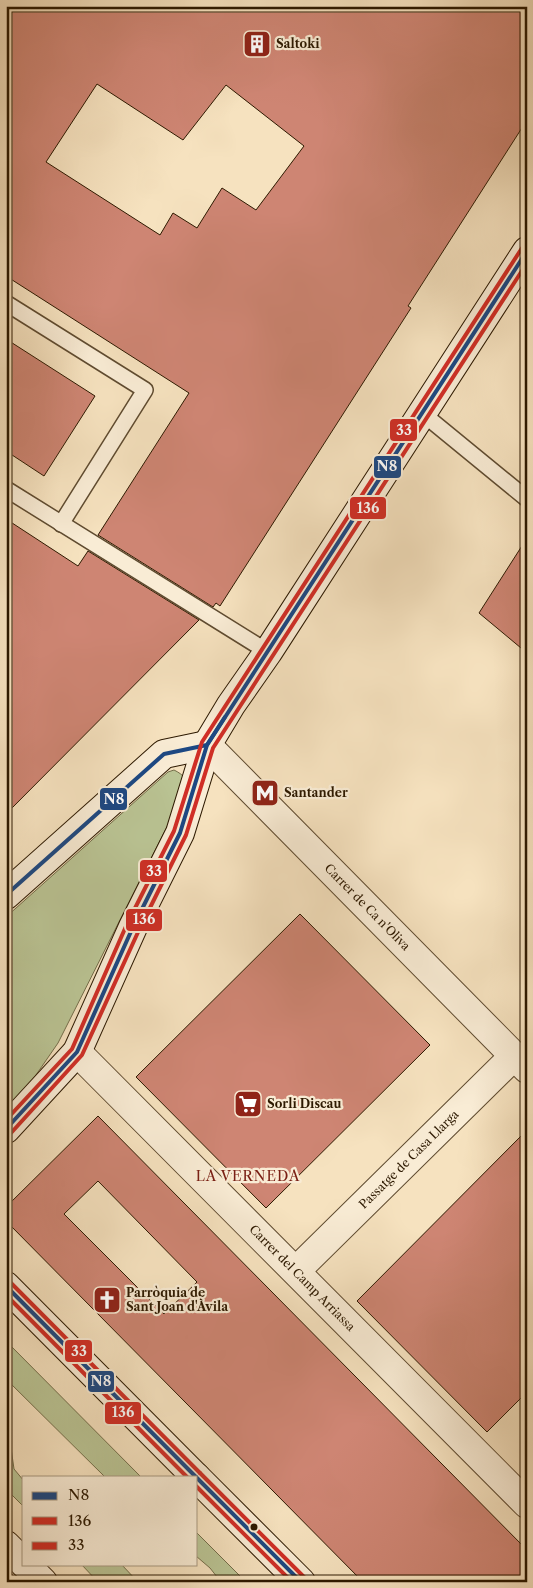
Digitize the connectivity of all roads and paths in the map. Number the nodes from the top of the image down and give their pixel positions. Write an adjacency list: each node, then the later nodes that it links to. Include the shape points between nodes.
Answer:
1 (527, 251): 3 (street)
2 (6, 303): 6 (lane, via 145,390)
3 (422, 412): 5 (lane); 7 (street)
4 (6, 489): 6 (lane)
5 (527, 499)
6 (61, 524): 7 (lane)
7 (268, 652): 8 (street)
8 (207, 745): 9 (street, via 164,754); 10 (street, via 180,833 133,927); 11 (street, Carrer de Ca n'Oliva)
9 (6, 895)
10 (77, 1052): 12 (street); 17 (street, Carrer del Camp Arriassa)
11 (520, 1062): 13 (street, Passatge de Casa Llarga)
12 (6, 1129)
13 (305, 1262)
14 (6, 1286): 15 (street)
15 (195, 1476)
16 (198, 1479): 22 (street)
17 (527, 1504)
18 (6, 1545): 19 (street)
19 (22, 1562)
20 (26, 1566): 21 (street)
21 (43, 1582)
22 (301, 1582)

